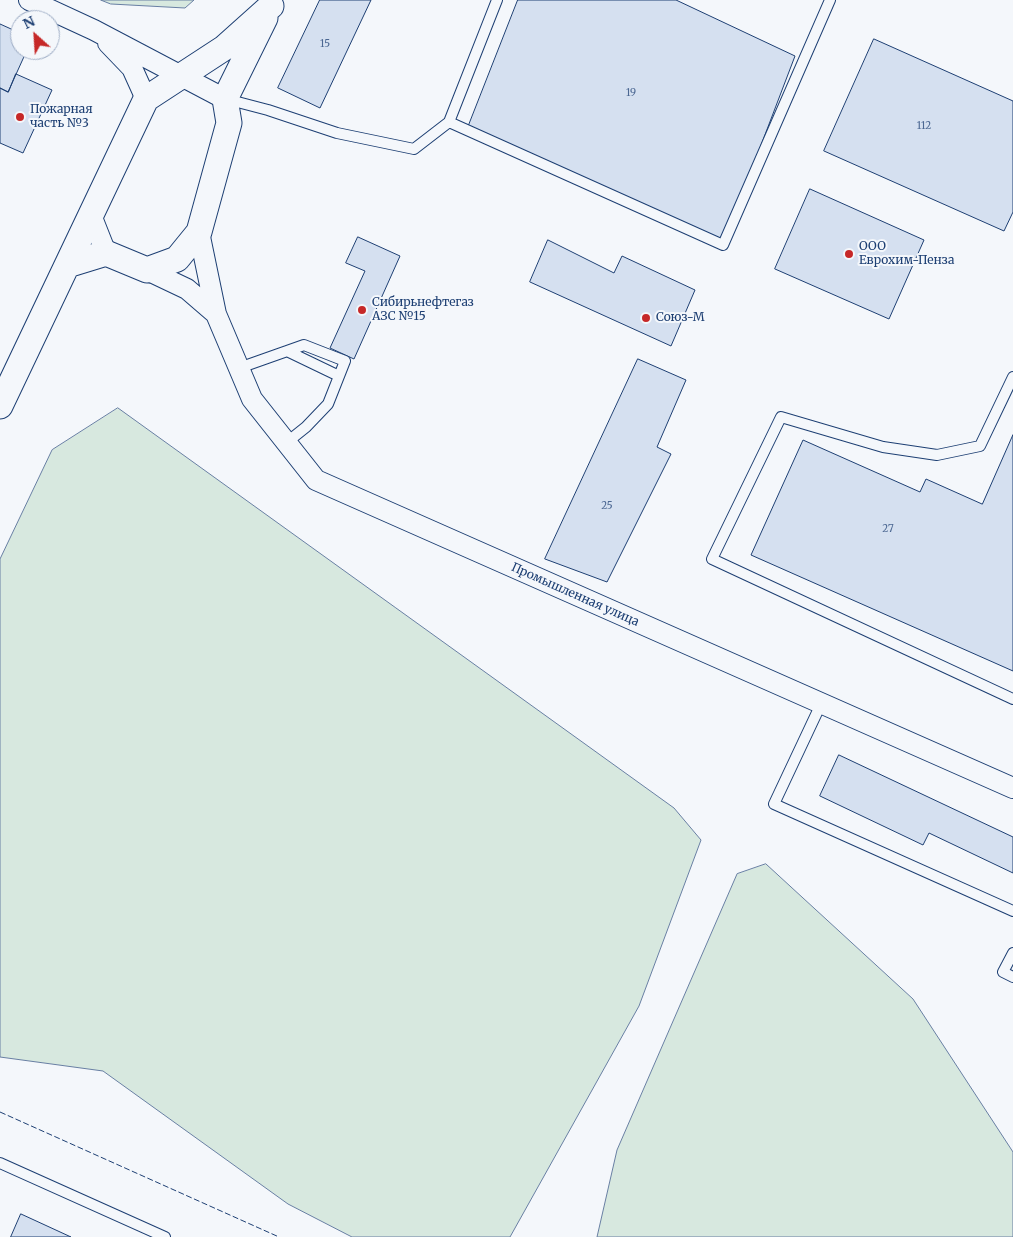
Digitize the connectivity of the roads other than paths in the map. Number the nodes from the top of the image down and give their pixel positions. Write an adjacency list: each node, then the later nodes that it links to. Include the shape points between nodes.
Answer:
1 (29, 0): 5 (street)
2 (497, 0): 9 (lane)
3 (830, 0): 9 (lane, via 723,245)
4 (273, 3): 6 (street, via 224,48); 7 (street)
5 (94, 30): 6 (street); 8 (street, via 132,68)
6 (181, 75): 7 (street); 8 (street)
7 (225, 98): 9 (lane, via 337,133 414,149); 11 (street, via 229,123)
8 (146, 99): 10 (street)
9 (449, 122)
10 (91, 215): 12 (street); 13 (street)
11 (199, 232): 14 (street, via 178,259); 15 (street)
12 (106, 253): 13 (street); 14 (street)
13 (67, 265): 20 (street)
14 (147, 270): 15 (street, via 187,289)
15 (216, 314): 17 (street, Промышленная улица)
16 (287, 351): 17 (lane); 18 (lane); 18 (lane, via 304,345 345,361)
17 (239, 368): 21 (street, Промышленная улица, via 252,398)
18 (339, 376): 21 (lane, via 328,404)
19 (1013, 377): 22 (lane, via 980,446 937,455 884,447 781,417 712,559)
20 (0, 406)
21 (286, 443): 23 (street, Промышленная улица, via 316,480)
22 (1013, 699)
23 (822, 704): 24 (street, Промышленная улица); 25 (lane, via 774,804)
24 (1013, 788)
25 (1013, 911)
26 (1013, 953): 27 (lane, via 1003,972)
27 (1013, 977)
28 (0, 1163): 29 (lane)
29 (165, 1237)

